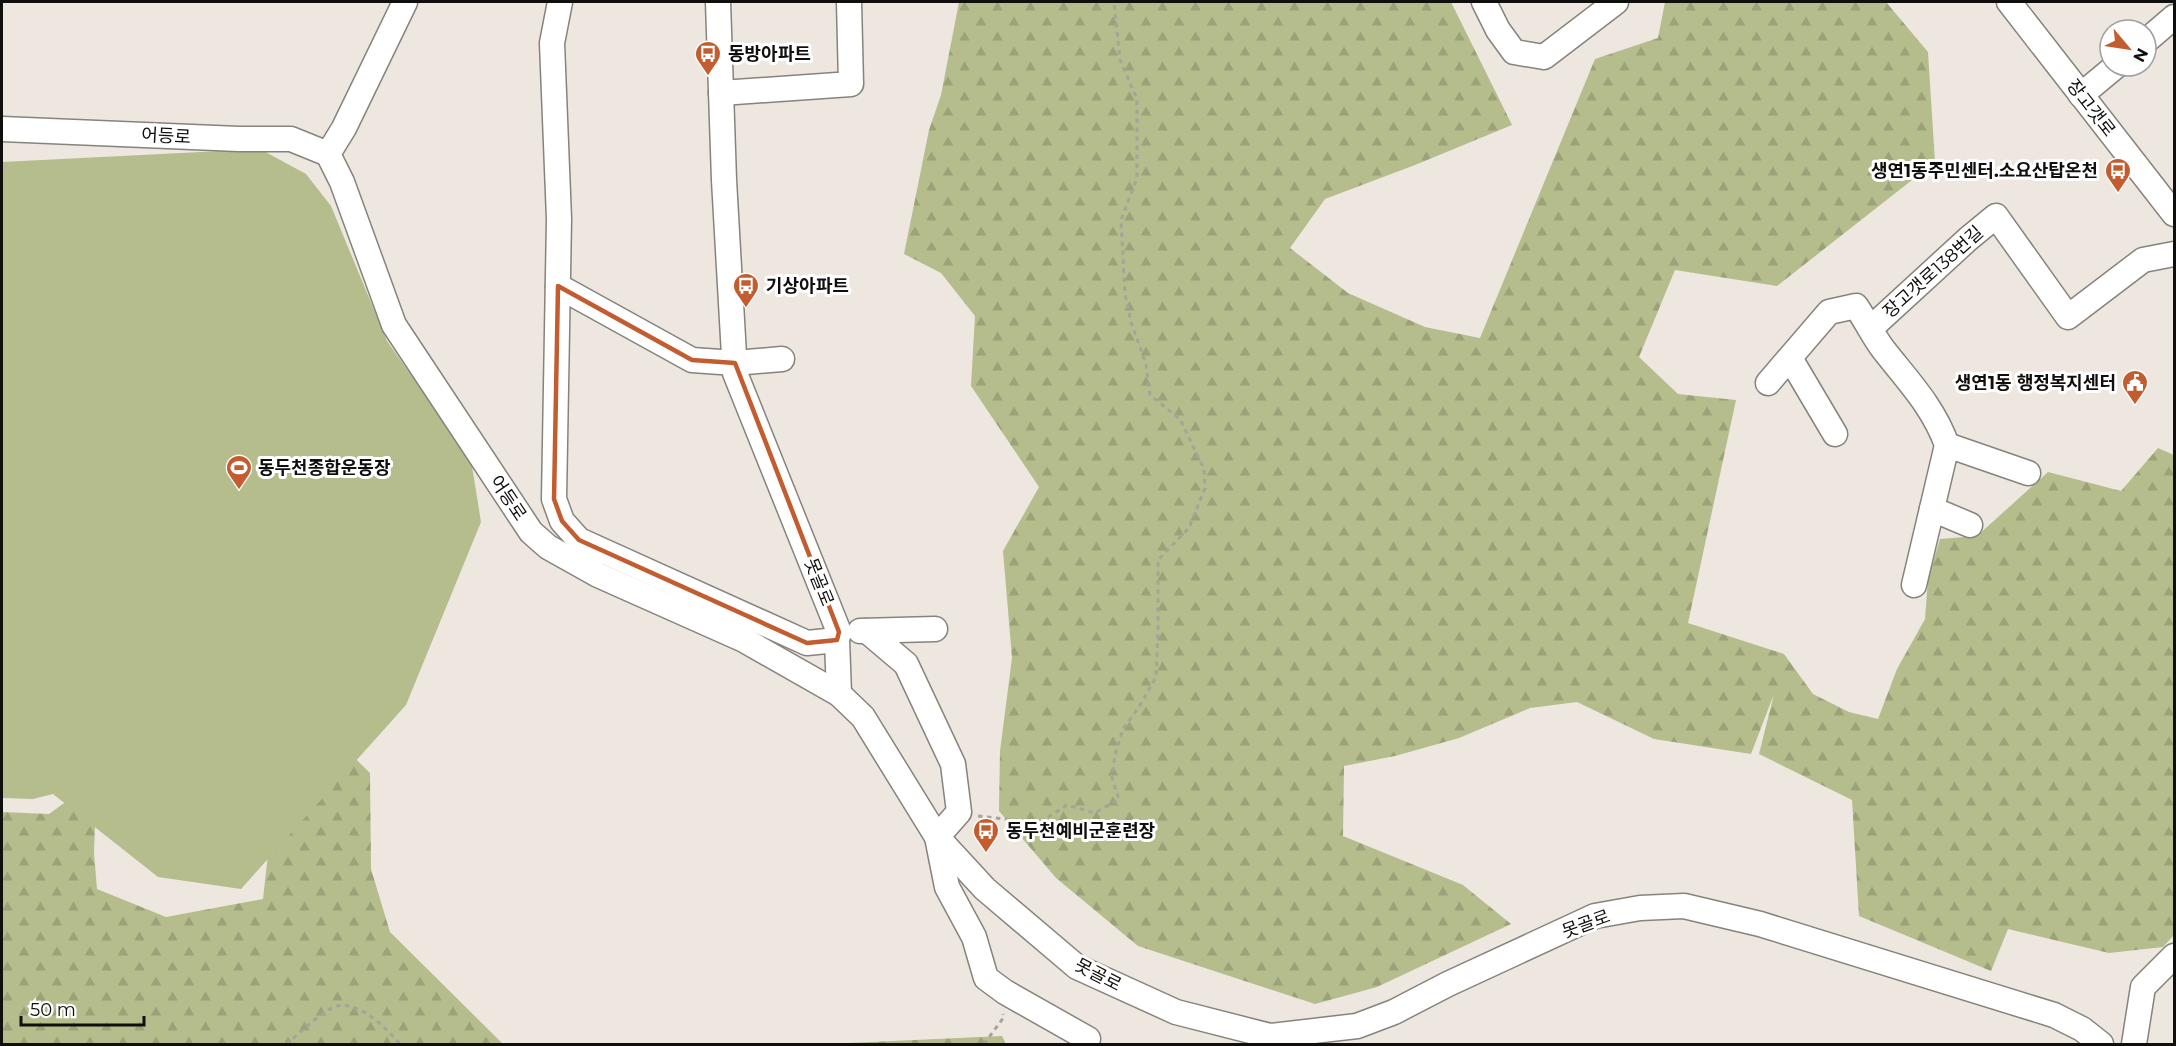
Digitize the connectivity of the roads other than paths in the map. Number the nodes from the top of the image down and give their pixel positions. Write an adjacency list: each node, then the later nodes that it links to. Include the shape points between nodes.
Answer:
1 (405, 2): 14 (street)
2 (560, 2): 17 (street, via 552,43)
3 (718, 2): 11 (street, 못골로)
4 (849, 2): 11 (street, via 851,84)
5 (1484, 2): 6 (street, via 1514,52 1544,57)
6 (1616, 2)
7 (2009, 2): 12 (street, 장고갯로)
8 (2175, 17): 9 (street)
9 (2158, 31)
10 (2102, 78): 12 (street)
11 (721, 93): 21 (street, 못골로)
12 (2081, 95): 15 (street, 장고갯로)
13 (2, 129): 14 (street, 어등로, via 291,139)
14 (328, 154): 32 (street, 어등로, via 394,325 531,532 548,547 598,575 744,640)
15 (2175, 214)
16 (2175, 254): 18 (street, 장고갯로138번길, via 2144,260 2068,317 1996,216)
17 (558, 286): 21 (street, via 692,360); 31 (street, via 554,499 562,521 579,540 807,644)
18 (1871, 328): 19 (street, 장고갯로138번길, via 1856,306 1829,312); 24 (street, 장고갯로138번길, via 1940,423)
19 (1790, 358): 22 (street, 장고갯로138번길); 23 (street)
20 (783, 360): 21 (street)
21 (735, 363): 31 (street, 못골로, via 735,373)
22 (1768, 383)
23 (1834, 434)
24 (1947, 445): 25 (street); 26 (street)
25 (2028, 473)
26 (1932, 509): 27 (street); 28 (street)
27 (1970, 525)
28 (1914, 585)
29 (935, 629): 30 (street)
30 (867, 631): 31 (street); 33 (street, via 906,664 953,764 959,812)
31 (838, 636): 32 (street, 못골로)
32 (839, 694): 33 (street, 못골로, via 863,717)
33 (937, 837): 35 (street, via 947,887 974,937 986,978); 36 (street, 못골로, via 985,890 1077,967 1176,1012 1270,1036 1357,1026 1595,916 1684,906 1760,924 2054,1015)
34 (2175, 956): 37 (street, via 2143,987)
35 (1088, 1039)
36 (2101, 1044)
37 (2134, 1044)

